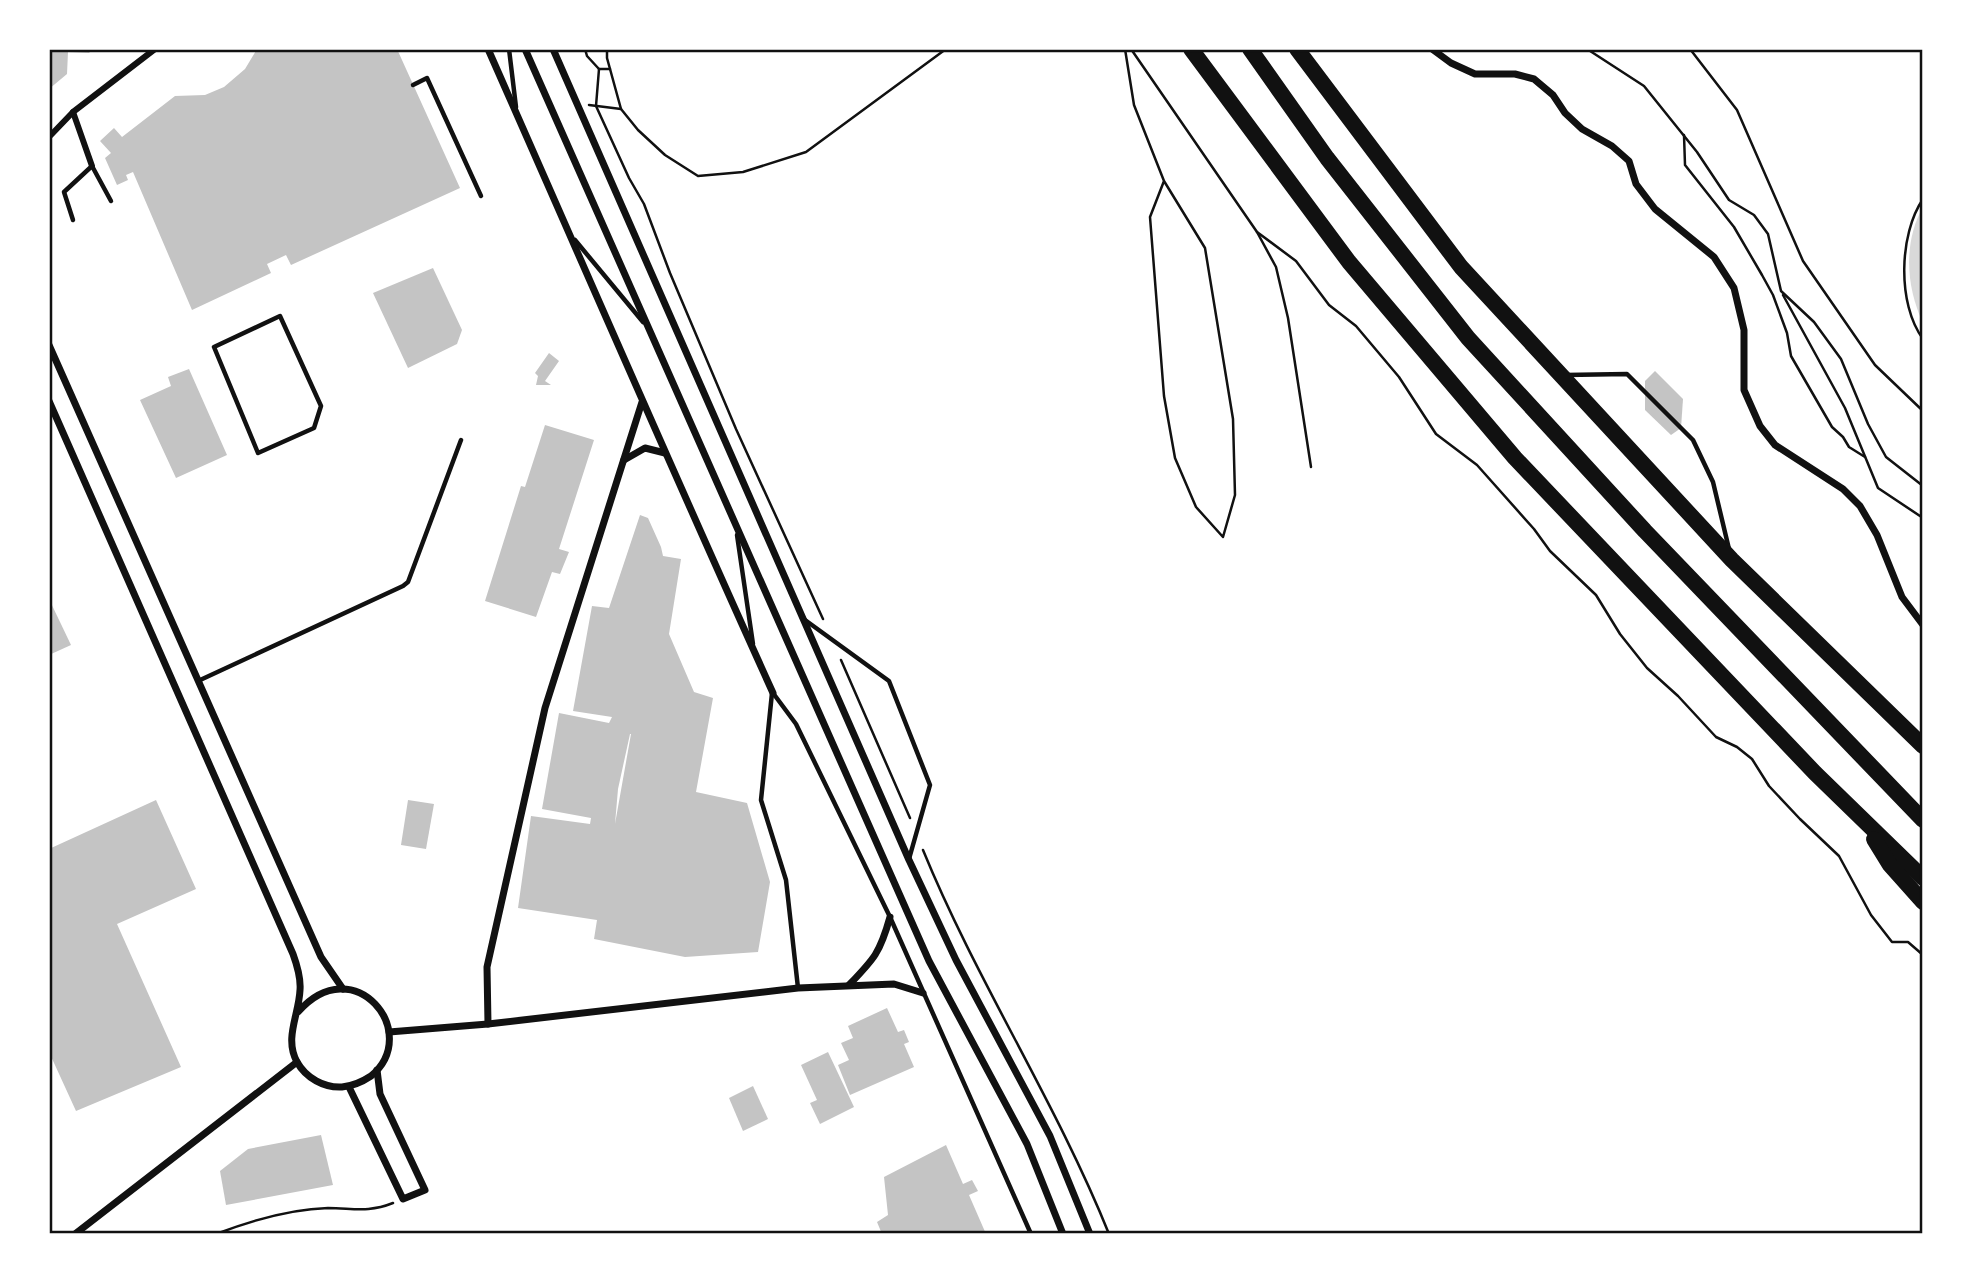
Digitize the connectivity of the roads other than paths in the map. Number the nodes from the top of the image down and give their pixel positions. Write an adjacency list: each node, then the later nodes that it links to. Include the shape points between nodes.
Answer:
1 (155, 49): 11 (street)
2 (488, 49): 12 (street)
3 (509, 49): 12 (lane)
4 (525, 49): 20 (street)
5 (553, 49): 30 (street)
6 (1191, 49): 37 (highway, via 1349,262 1515,458)
7 (1250, 49): 36 (highway, via 1326,158 1468,338 1645,531)
8 (1297, 49): 22 (highway, via 1461,267)
9 (1432, 49): 31 (street, via 1475,74 1534,79 1582,129 1629,161 1636,184 1655,209 1714,257 1734,288 1744,330 1744,390 1760,426 1775,445 1843,489 1860,506 1902,597)
10 (413, 85): 15 (lane, via 427,78)
11 (73, 112): 13 (street); 14 (street)
12 (518, 117): 18 (street)
13 (49, 138)
14 (92, 166): 16 (lane); 17 (lane, via 64,192)
15 (481, 196)
16 (111, 201)
17 (73, 220)
18 (572, 237): 20 (lane); 24 (street)
19 (280, 316): 19 (lane, via 214,347 258,453 314,428 321,406)
20 (653, 333): 28 (street)
21 (49, 345): 33 (street)
22 (1560, 375): 29 (highway); 29 (lane, via 1627,374 1693,440 1713,482)
23 (49, 401): 46 (street, via 293,954 301,987)
24 (642, 402): 26 (street); 27 (street)
25 (461, 440): 33 (lane, via 408,582)
26 (665, 453): 27 (street, via 645,448); 32 (street)
27 (624, 460): 47 (street, via 545,708 487,967)
28 (736, 527): 32 (lane); 54 (street, via 929,961 1027,1144)
29 (1732, 560): 35 (highway)
30 (802, 618): 38 (street); 38 (lane, via 889,681 930,785)
31 (1923, 625)
32 (755, 653): 34 (street)
33 (198, 681): 44 (street, via 321,957)
34 (773, 693): 41 (lane, via 796,724); 43 (lane, via 761,800 786,880)
35 (1923, 746)
36 (1919, 815)
37 (1866, 825): 39 (highway); 40 (highway, via 1889,865)
38 (909, 860): 55 (street, via 956,960 1050,1136)
39 (1923, 878)
40 (1923, 902)
41 (890, 917): 42 (street, via 882,945); 45 (lane)
42 (848, 986): 43 (street); 45 (street, via 894,984)
43 (798, 988): 47 (street)
44 (343, 989): 46 (street, via 309,999); 48 (street, via 356,991 378,1007)
45 (923, 993): 53 (lane)
46 (298, 1012): 49 (street, via 291,1037)
47 (488, 1024): 48 (street)
48 (389, 1032): 50 (street, via 385,1059)
49 (297, 1062): 51 (street, via 314,1080); 52 (street)
50 (377, 1070): 51 (street); 51 (street, via 380,1094 425,1190 403,1199)
51 (349, 1087)
52 (75, 1234)
53 (1031, 1234)
54 (1063, 1234)
55 (1090, 1234)

